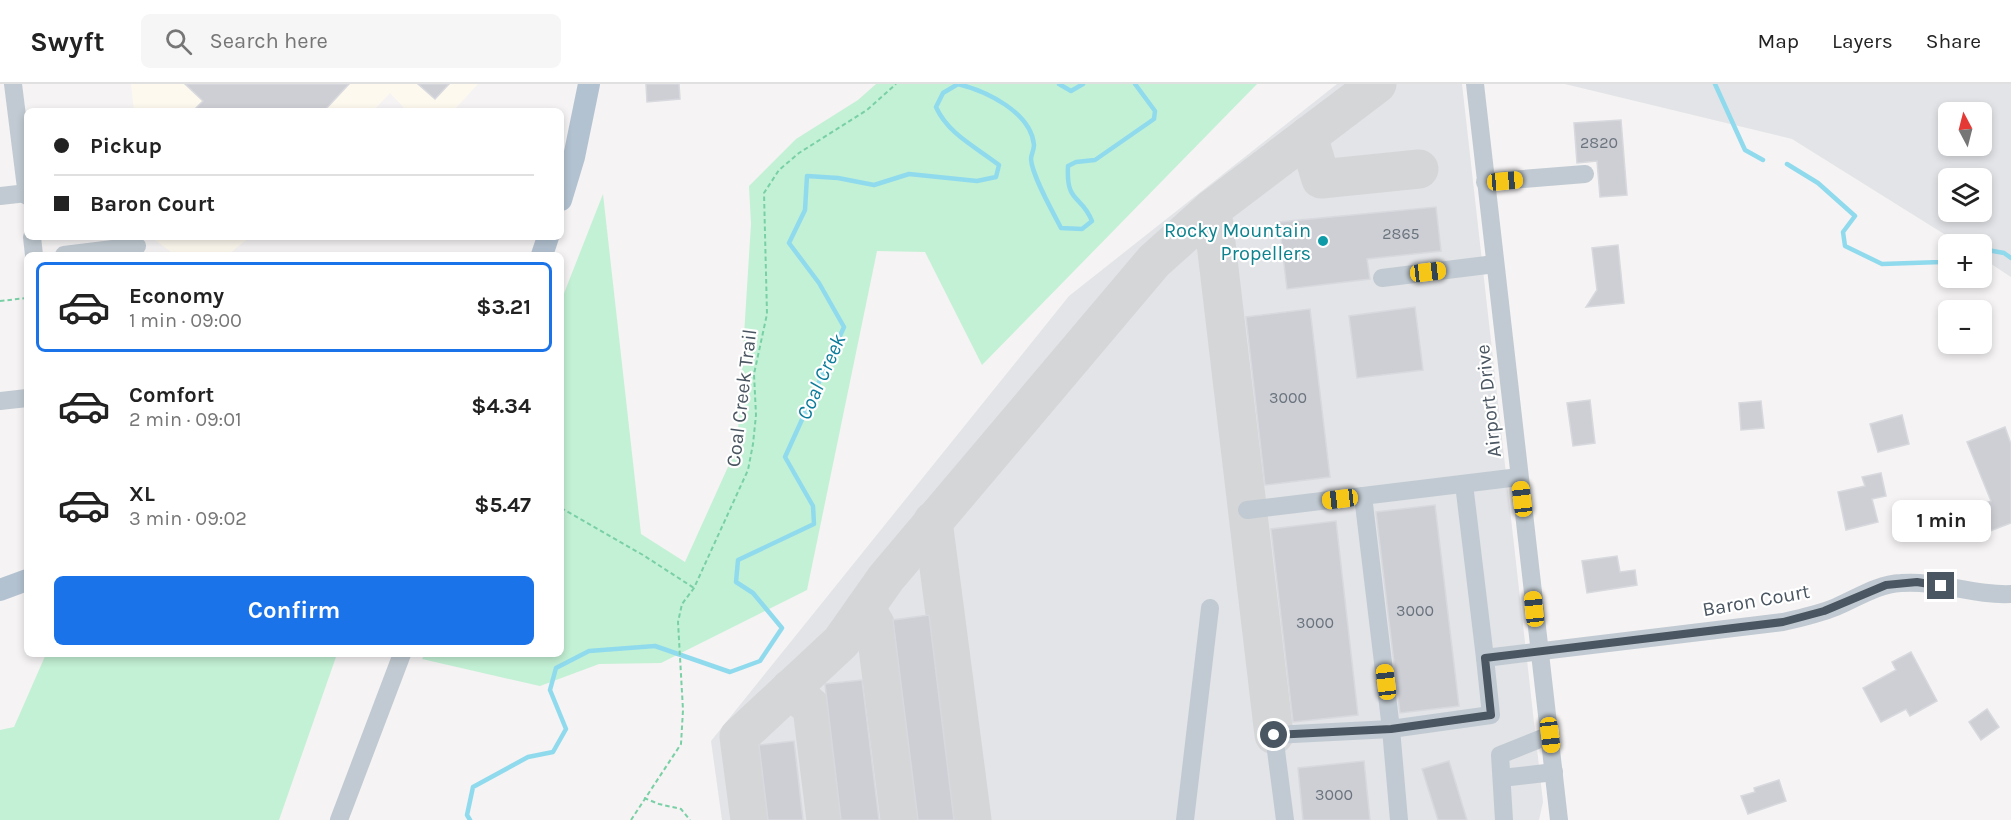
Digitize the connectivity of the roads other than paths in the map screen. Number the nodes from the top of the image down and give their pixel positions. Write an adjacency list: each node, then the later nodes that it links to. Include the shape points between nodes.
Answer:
1 (13, 84): 4 (street)
2 (589, 84): 8 (main road)
3 (1475, 84): 7 (street, Airport Drive)
4 (23, 133): 5 (street)
5 (24, 148)
6 (1585, 174): 7 (street)
7 (1485, 182): 13 (street, Airport Drive)
8 (564, 189)
9 (24, 194): 10 (street)
10 (0, 196)
11 (136, 246): 12 (street)
12 (88, 252)
13 (1495, 264): 14 (street); 17 (street, Airport Drive)
14 (1383, 278)
15 (24, 398): 16 (street)
16 (0, 401)
17 (1519, 477): 18 (street); 25 (street, Airport Drive)
18 (1464, 484): 19 (street); 27 (street)
19 (1363, 496): 20 (street); 28 (street)
20 (1247, 510)
21 (24, 581): 22 (main road)
22 (0, 590)
23 (2011, 594): 25 (street, Baron Court, via 1899,583 1876,588 1811,616 1783,622)
24 (1210, 608): 33 (street)
25 (1539, 652): 27 (street, Baron Court); 29 (street, Airport Drive)
26 (401, 657): 32 (street)
27 (1485, 658): 28 (street, via 1491,715)
28 (1391, 729): 34 (street, via 1274,735); 35 (street)
29 (1550, 735): 30 (street, Airport Drive); 31 (street, via 1500,754)
30 (1554, 772): 31 (street); 37 (street, Airport Drive)
31 (1502, 778): 36 (street)
32 (339, 820)
33 (1185, 820)
34 (1285, 820)
35 (1399, 820)
36 (1504, 820)
37 (1558, 820)

